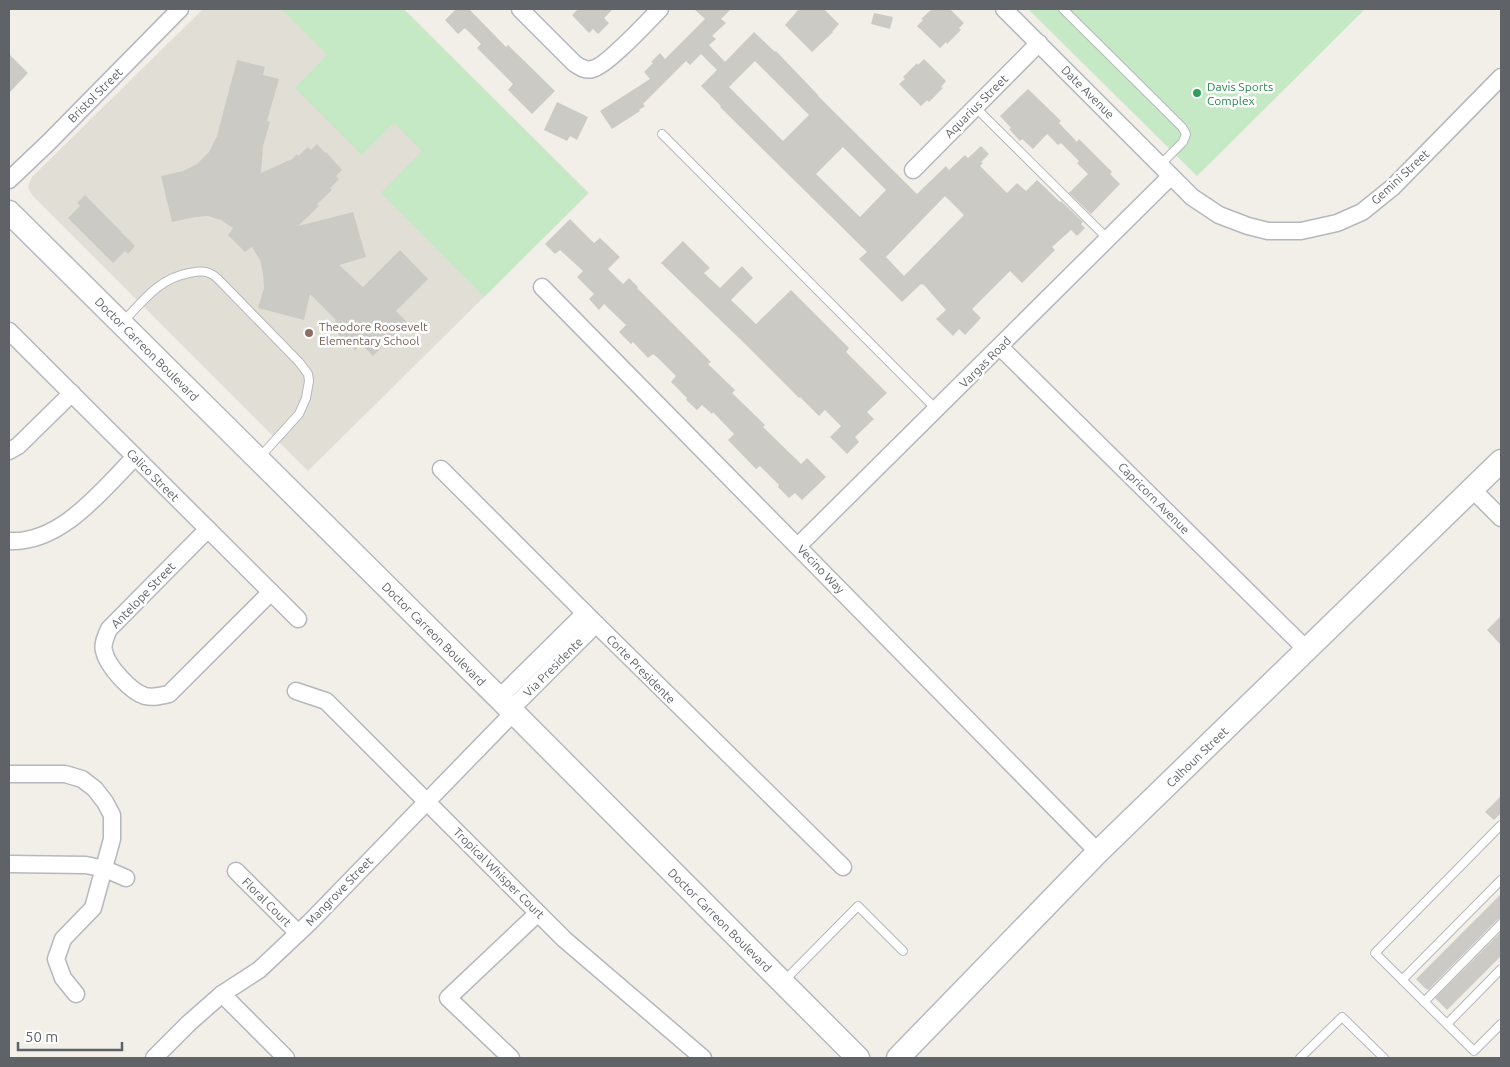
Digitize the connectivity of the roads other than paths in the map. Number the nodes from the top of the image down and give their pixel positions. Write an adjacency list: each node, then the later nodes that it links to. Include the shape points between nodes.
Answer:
1 (180, 9): 12 (street, Bristol Street)
2 (520, 9): 3 (street, via 574,63 587,70 604,64)
3 (660, 9)
4 (1004, 9): 6 (street, Date Avenue)
5 (1063, 9): 11 (lane, via 1182,127 1186,134 1183,142)
6 (1039, 43): 8 (street, Aquarius Street); 11 (street, Date Avenue)
7 (1501, 77): 11 (street, Gemini Street, via 1393,187 1362,212 1337,223 1300,231 1268,231 1248,226 1219,215 1192,197)
8 (975, 107): 10 (street, Aquarius Street); 14 (lane)
9 (662, 134): 20 (lane)
10 (913, 170)
11 (1165, 170): 14 (street, Vargas Road)
12 (9, 180)
13 (9, 212): 16 (main road, Doctor Carreon Boulevard)
14 (1108, 240): 18 (street, Vargas Road)
15 (542, 287): 30 (street, Vecino Way)
16 (121, 323): 23 (main road, Doctor Carreon Boulevard); 23 (lane, via 167,280 197,272 208,272 218,279 308,374 306,398 299,414)
17 (9, 331): 19 (street, Calico Street)
18 (1000, 346): 20 (street, Vargas Road); 34 (street, Capricorn Avenue)
19 (72, 393): 21 (street); 22 (street, Calico Street)
20 (937, 410): 30 (street, Vargas Road)
21 (9, 451)
22 (135, 456): 28 (street, Calico Street); 29 (street, via 66,523 33,538)
23 (258, 459): 36 (main road, Doctor Carreon Boulevard)
24 (1501, 461): 26 (main road, Calhoun Street)
25 (441, 469): 33 (street, Corte Presidente)
26 (1473, 490): 27 (street); 34 (main road, Calhoun Street)
27 (1501, 518)
28 (208, 529): 31 (street, Calico Street); 31 (street, Antelope Street, via 109,629 104,640 103,650 109,665 135,691 156,697 169,694)
29 (9, 541)
30 (798, 546): 40 (street, Vecino Way)
31 (271, 592): 32 (street, Calico Street)
32 (298, 618)
33 (590, 618): 36 (street, Via Presidente); 42 (street, Corte Presidente)
34 (1307, 650): 40 (main road, Calhoun Street)
35 (296, 691): 38 (street, Tropical Whisper Court, via 326,701)
36 (507, 707): 38 (street, Mangrove Street); 53 (main road, Doctor Carreon Boulevard)
37 (9, 774): 43 (street, via 65,774 82,779 95,789 112,815 112,839)
38 (427, 801): 47 (street, Tropical Whisper Court); 49 (street, Mangrove Street)
39 (1501, 825): 52 (lane, via 1374,953)
40 (1098, 852): 64 (main road, Calhoun Street)
41 (9, 864): 43 (street)
42 (842, 867)
43 (105, 869): 45 (street); 54 (street, via 93,908 62,939 56,959 63,978)
44 (236, 871): 49 (street, Floral Court)
45 (126, 878)
46 (1501, 880): 52 (lane)
47 (538, 913): 61 (street, via 448,998); 62 (street, Tropical Whisper Court)
48 (1501, 924): 56 (lane)
49 (298, 933): 55 (street, Mangrove Street, via 259,970)
50 (903, 951): 53 (lane, via 858,906)
51 (1501, 970): 57 (lane)
52 (1402, 980): 56 (lane)
53 (782, 983): 63 (main road, Doctor Carreon Boulevard)
54 (76, 994)
55 (222, 994): 59 (street, Mangrove Street); 60 (street)
56 (1424, 1002): 57 (lane)
57 (1447, 1024): 58 (lane, via 1474,1052)
58 (1501, 1024)
59 (154, 1058)
60 (286, 1058)
61 (511, 1058)
62 (702, 1058)
63 (858, 1058)
64 (898, 1058)
65 (1300, 1058): 66 (lane, via 1342,1016)
66 (1384, 1058)

